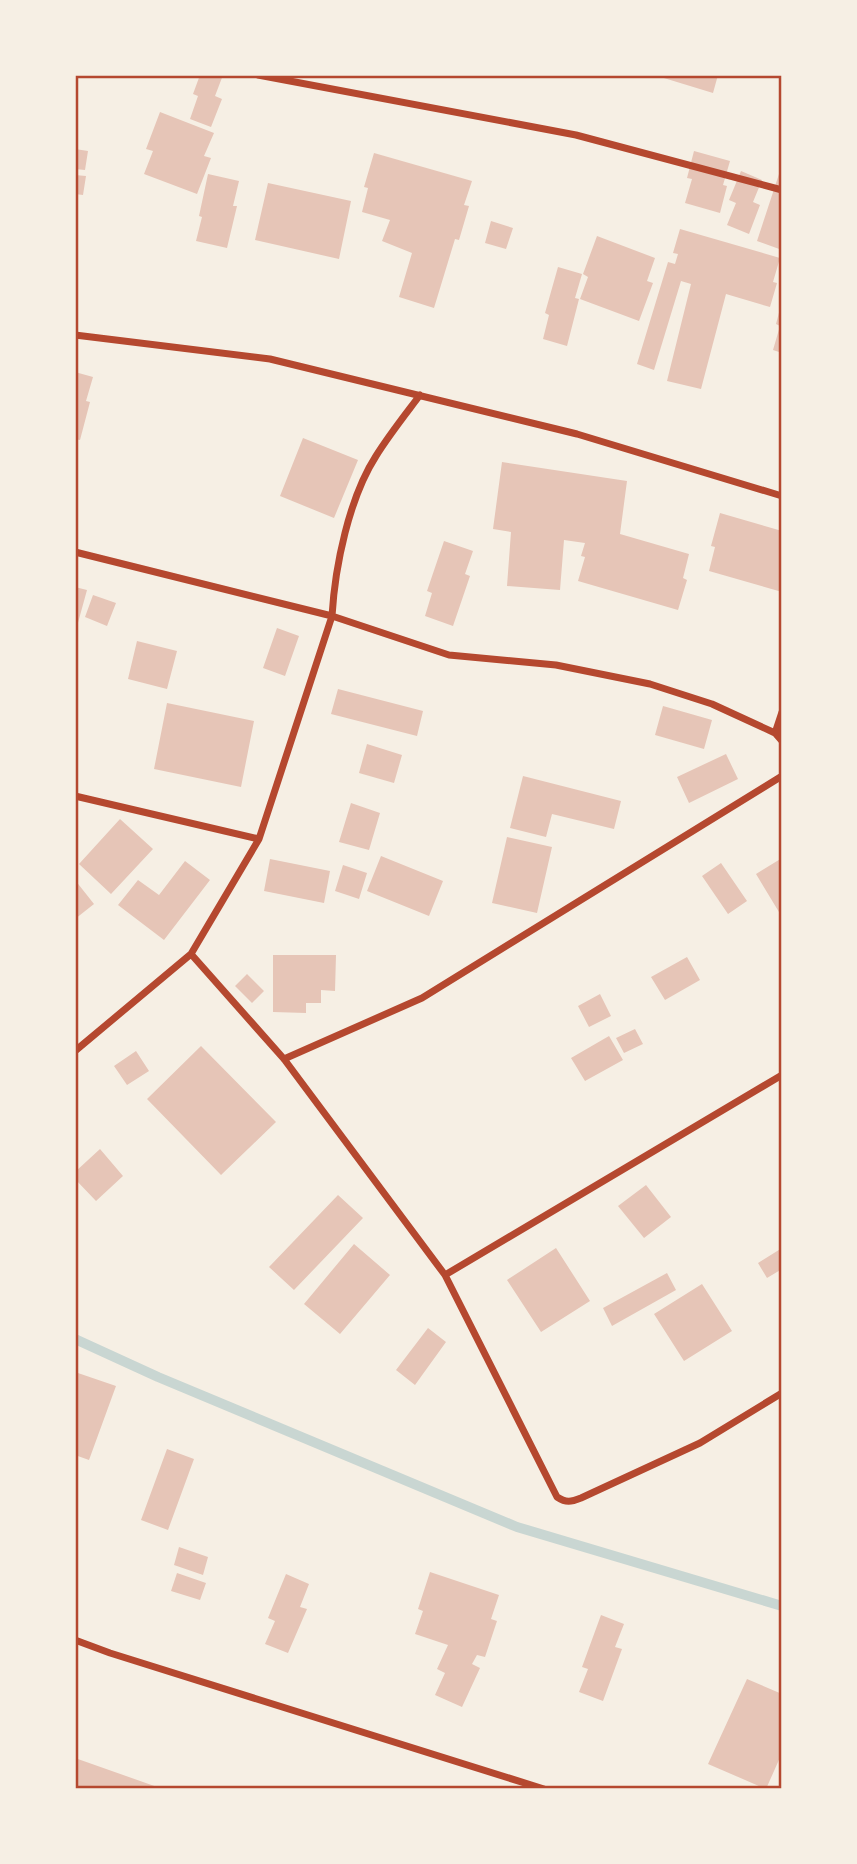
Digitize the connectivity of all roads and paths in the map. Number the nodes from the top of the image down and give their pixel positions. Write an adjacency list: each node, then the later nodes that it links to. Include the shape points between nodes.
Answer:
1 (258, 75): 2 (street, via 576,135)
2 (782, 190)
3 (75, 335): 4 (street, via 270,359)
4 (420, 395): 5 (street, via 577,434); 7 (street, via 375,457 355,500 334,580)
5 (782, 496)
6 (75, 552): 7 (street)
7 (332, 616): 9 (street, via 449,655 556,665 650,684); 13 (street)
8 (782, 712): 9 (street)
9 (775, 733): 10 (street)
10 (782, 741)
11 (782, 776): 16 (street, via 422,998)
12 (75, 796): 13 (street)
13 (259, 839): 14 (street)
14 (191, 954): 15 (street); 16 (street)
15 (75, 1051)
16 (284, 1059): 18 (street)
17 (782, 1075): 18 (street)
18 (445, 1275): 19 (street, via 563,1502 700,1443)
19 (782, 1393)
20 (75, 1640): 21 (street)
21 (544, 1789)

